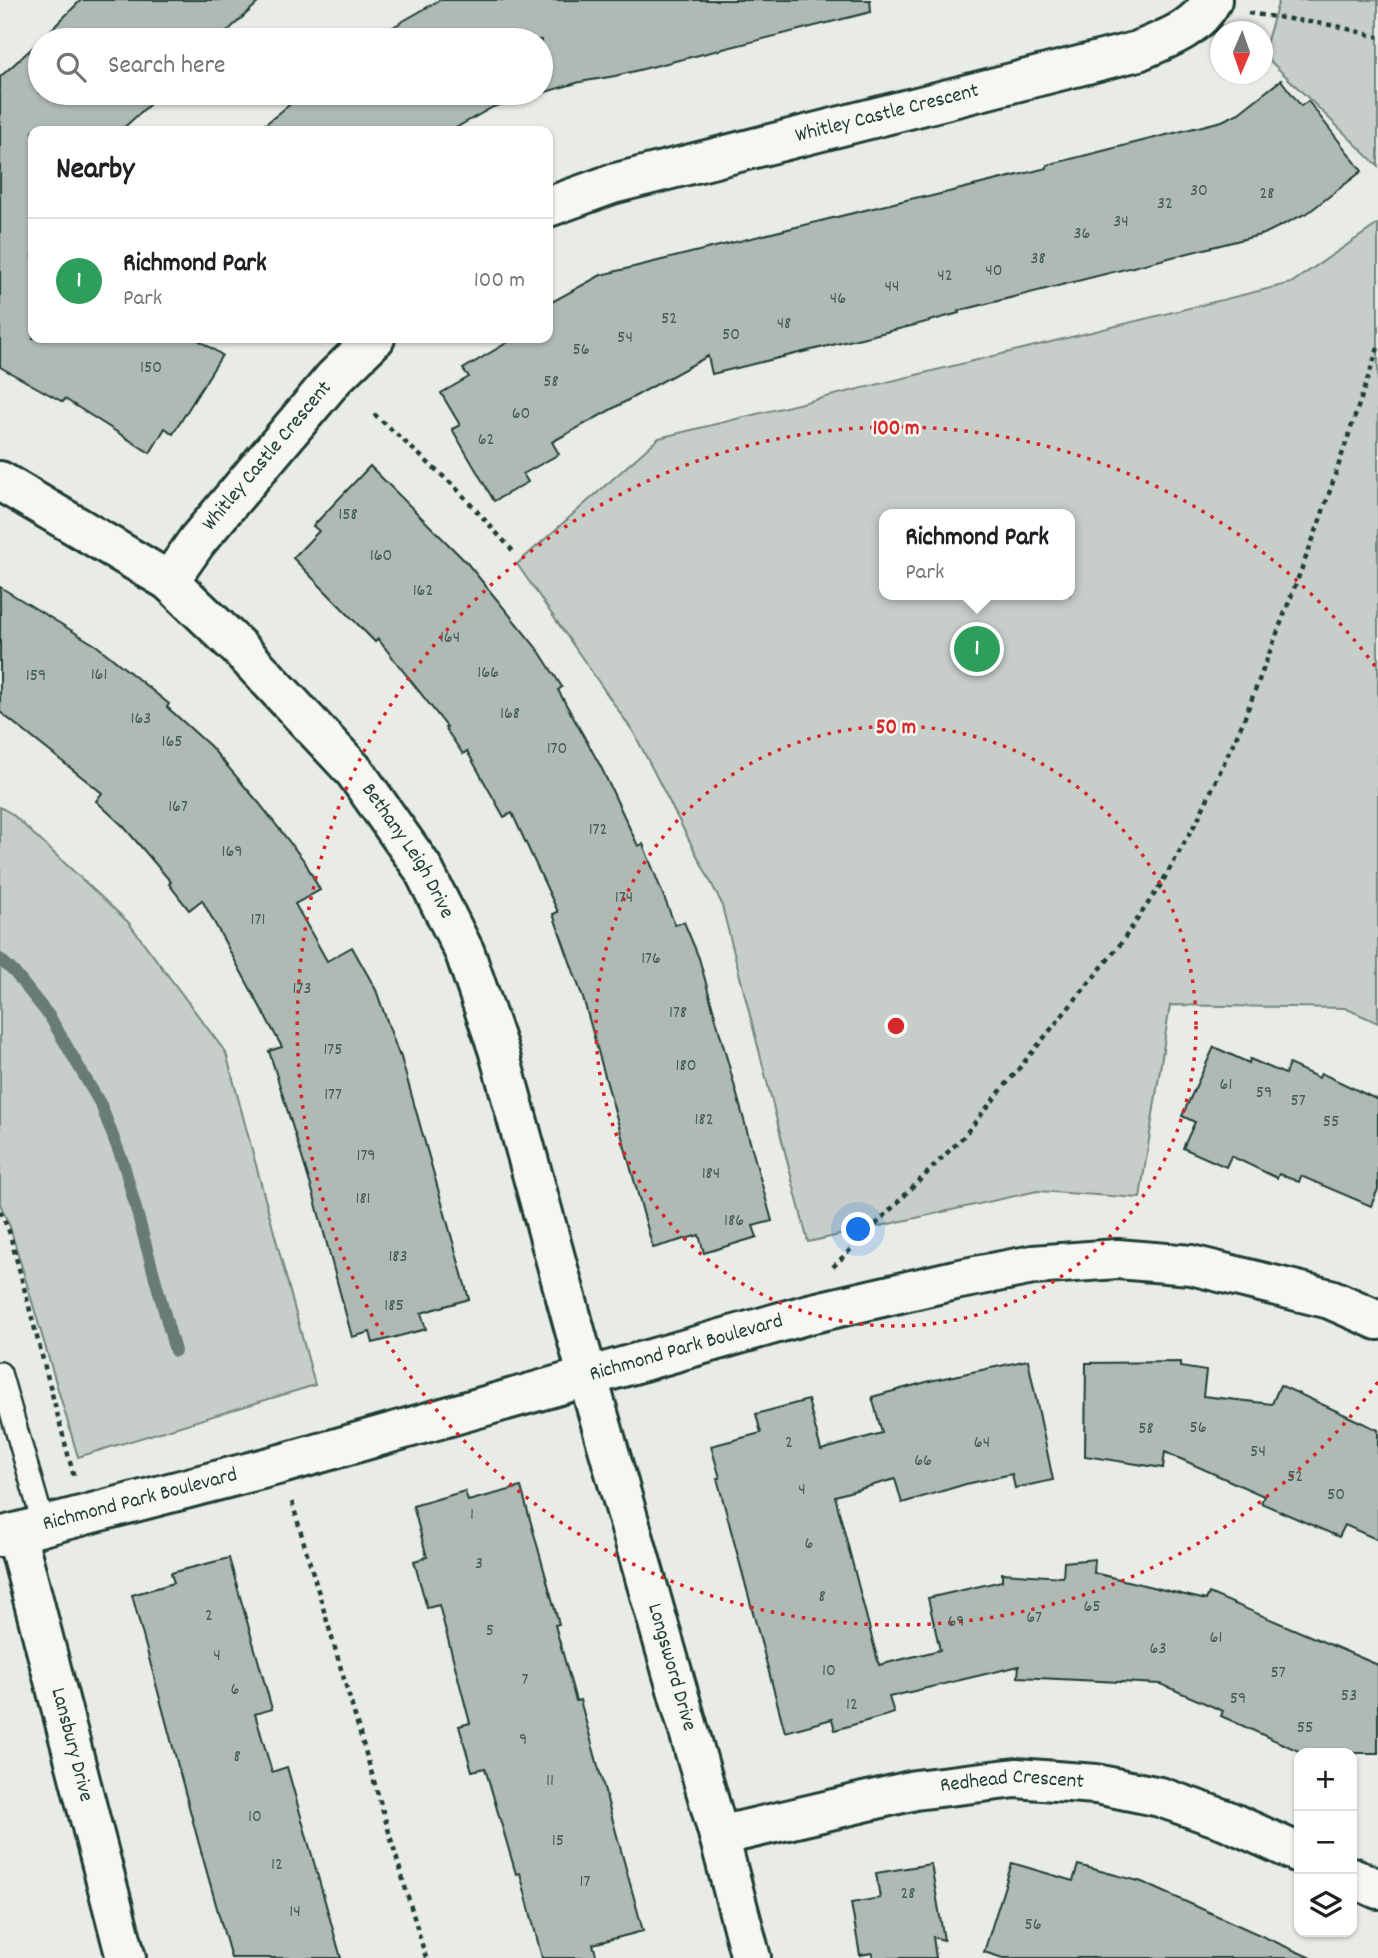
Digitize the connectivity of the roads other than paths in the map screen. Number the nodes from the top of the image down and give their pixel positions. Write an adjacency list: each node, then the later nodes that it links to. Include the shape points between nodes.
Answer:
1 (1210, 4): 2 (street, Whitley Castle Crescent, via 1182,32 1138,51 612,184)
2 (553, 205)
3 (370, 343): 5 (street, Whitley Castle Crescent, via 334,378 197,541)
4 (0, 481): 5 (street, Bethany Leigh Drive)
5 (169, 581): 8 (street, Bethany Leigh Drive, via 355,772 422,867 465,953 498,1049)
6 (1378, 1321): 8 (street, Richmond Park Boulevard, via 1330,1299 1191,1265 1117,1259 1033,1265 809,1314)
7 (0, 1373): 9 (lane)
8 (588, 1378): 9 (street, Richmond Park Boulevard); 10 (street, Longsword Drive)
9 (20, 1532): 14 (street, Lansbury Drive)
10 (719, 1836): 11 (street, Redhead Crescent, via 915,1790 1016,1778 1096,1784 1160,1797); 15 (street, Longsword Drive)
11 (1294, 1851)
12 (1357, 1879): 13 (street)
13 (1378, 1889)
14 (126, 1958)
15 (751, 1958)

